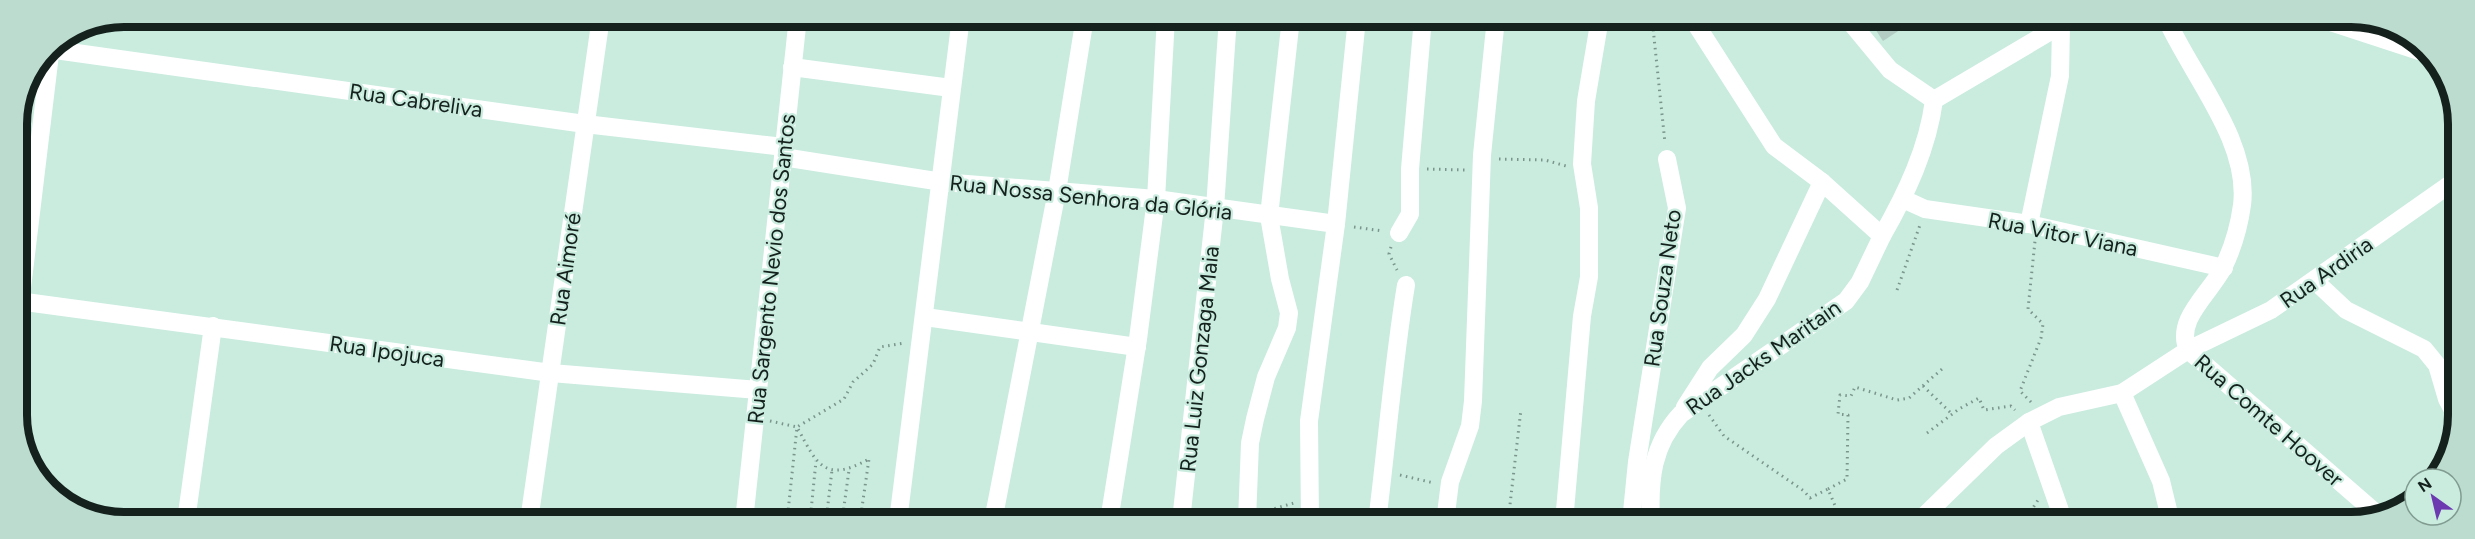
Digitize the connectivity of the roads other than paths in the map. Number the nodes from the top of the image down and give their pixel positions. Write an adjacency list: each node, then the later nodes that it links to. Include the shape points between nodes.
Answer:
1 (600, 27): 24 (street, Rua Aimoré)
2 (797, 27): 21 (street, Rua Sargento Nevio dos Santos)
3 (960, 27): 22 (street)
4 (1083, 27): 30 (street)
5 (1165, 27): 31 (street)
6 (1227, 27): 33 (street, Rua Luiz Gonzaga Maia)
7 (1290, 27): 34 (street)
8 (1356, 27): 35 (street)
9 (1422, 27): 37 (street, via 1410,214)
10 (1495, 27): 66 (street, via 1482,164 1473,401)
11 (1598, 27): 67 (street, via 1586,101 1583,172 1590,226 1589,277)
12 (1698, 27): 28 (street, via 1774,146)
13 (1854, 27): 23 (street, via 1890,70)
14 (2058, 27): 23 (street)
15 (2061, 27): 36 (street, via 2060,76)
16 (2171, 27): 40 (street, via 2235,149 2241,176 2237,235)
17 (2345, 27): 18 (street)
18 (2412, 49)
19 (62, 50): 24 (street, Rua Cabreliva)
20 (48, 64): 38 (street)
21 (792, 67): 22 (street); 25 (street, Rua Sargento Nevio dos Santos)
22 (951, 88): 27 (street)
23 (1934, 100): 32 (street, Rua Jacks Maritain, via 1931,124)
24 (585, 124): 25 (street, Rua Cabreliva); 49 (street, Rua Aimoré)
25 (783, 152): 27 (street, Rua Nossa Senhora da Glória); 50 (street, Rua Sargento Nevio dos Santos)
26 (1667, 159): 68 (street, Rua Souza Neto, via 1677,208)
27 (942, 182): 30 (street, Rua Nossa Senhora da Glória); 44 (street)
28 (1822, 182): 39 (street); 53 (street, via 1767,299 1744,335 1710,368)
29 (2448, 186): 41 (street, Rua Ardiria)
30 (1057, 191): 31 (street, Rua Nossa Senhora da Glória); 46 (street)
31 (1156, 199): 33 (street, Rua Nossa Senhora da Glória); 47 (street)
32 (1903, 199): 36 (street, Rua Vitor Viana, via 1925,209); 39 (street, Rua Jacks Maritain)
33 (1215, 208): 34 (street, Rua Nossa Senhora da Glória); 62 (street, Rua Luiz Gonzaga Maia)
34 (1269, 216): 35 (street, Rua Nossa Senhora da Glória); 63 (street, via 1289,313 1255,419)
35 (1336, 224): 64 (street, via 1310,421)
36 (2032, 225): 40 (street, Rua Vitor Viana)
37 (1399, 233)
38 (27, 236)
39 (1882, 236): 53 (street, Rua Jacks Maritain, via 1860,282 1846,301)
40 (2224, 268): 48 (street, via 2187,323)
41 (2315, 281): 48 (street, Rua Ardiria, via 2250,322); 52 (street, via 2346,310 2424,349 2437,365)
42 (1406, 285): 65 (street, via 1391,376 1391,415)
43 (27, 302): 45 (street, Rua Ipojuca)
44 (925, 317): 46 (street); 59 (street)
45 (213, 327): 49 (street, Rua Ipojuca); 56 (street)
46 (1029, 334): 47 (street); 60 (street)
47 (1137, 347): 61 (street)
48 (2188, 350): 51 (street, Rua Ardiria); 55 (street, Rua Comte Hoover)
49 (551, 373): 50 (street, Rua Ipojuca); 57 (street, Rua Aimoré)
50 (758, 390): 58 (street, Rua Sargento Nevio dos Santos)
51 (2122, 393): 54 (street, via 2059,407); 72 (street, via 2161,481)
52 (2448, 401)
53 (1681, 414): 69 (street, Rua Jacks Maritain, via 1662,439 1653,462)
54 (2036, 418): 70 (street, via 1996,446); 71 (street)
55 (2373, 509)
56 (187, 512)
57 (529, 512)
58 (745, 512)
59 (899, 512)
60 (995, 512)
61 (1110, 512)
62 (1182, 512)
63 (1247, 512)
64 (1310, 512)
65 (1378, 512)
66 (1446, 512)
67 (1565, 512)
68 (1632, 512)
69 (1651, 512)
70 (1928, 512)
71 (2061, 512)
72 (2169, 512)

